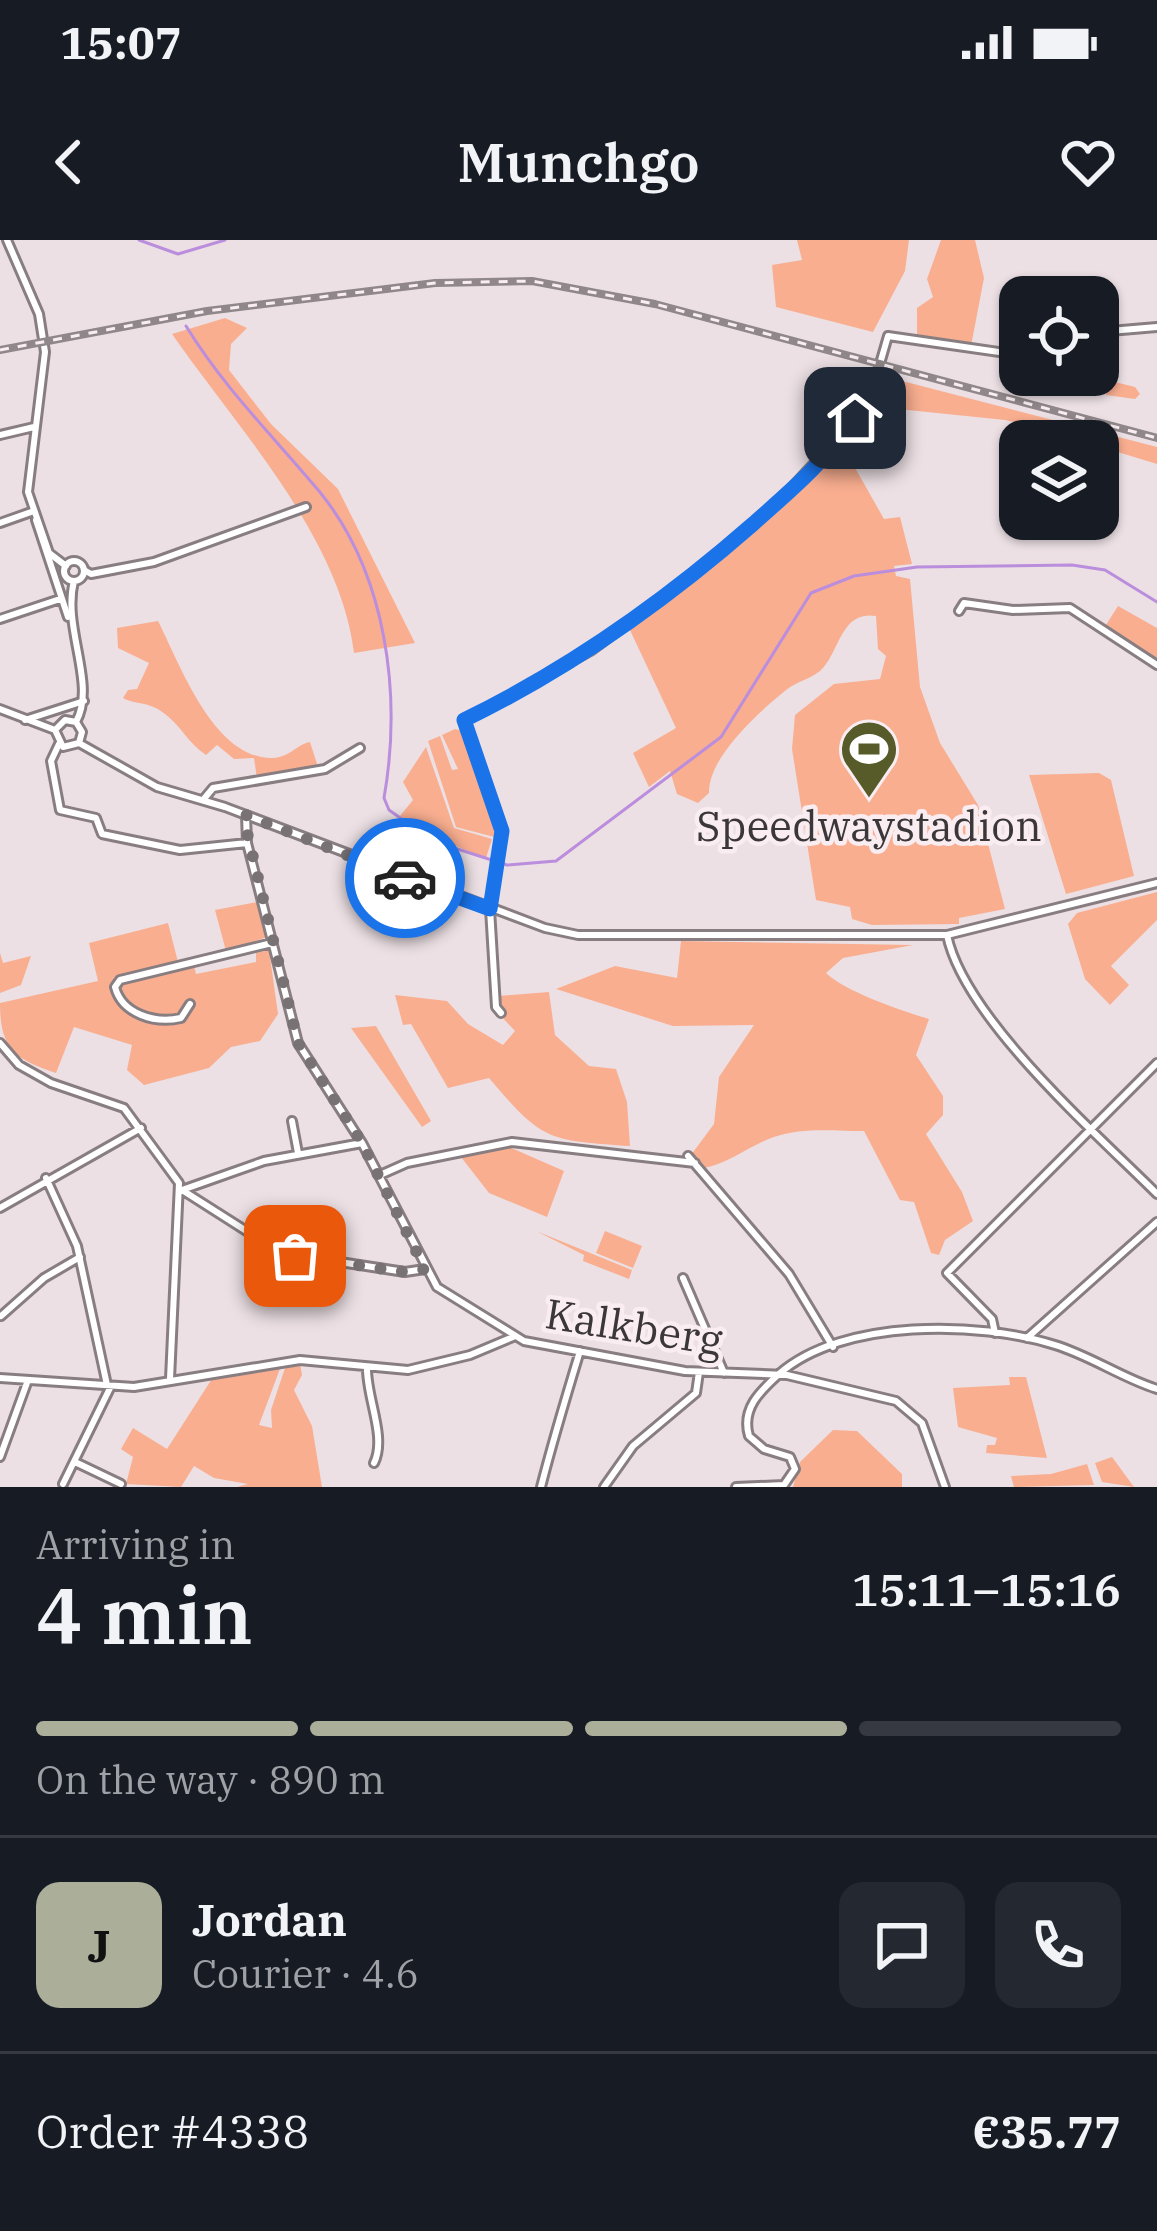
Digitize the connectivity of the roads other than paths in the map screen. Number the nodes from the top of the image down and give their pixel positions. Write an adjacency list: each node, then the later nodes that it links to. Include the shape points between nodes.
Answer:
1 (7, 240): 5 (street, via 45,352)
2 (1157, 327): 3 (street)
3 (1119, 330)
4 (999, 352): 30 (street, via 888,336 868,405 782,498 592,650 464,720 501,824)
5 (34, 427): 6 (street); 8 (street, via 27,476)
6 (0, 435)
7 (306, 507): 11 (street, via 154,562)
8 (34, 514): 9 (street); 10 (street, via 49,553); 13 (street)
9 (0, 523)
10 (66, 566): 11 (street, via 78,562); 12 (street)
11 (84, 570): 12 (street)
12 (74, 580): 15 (street)
13 (60, 599): 15 (street); 16 (street)
14 (959, 610): 17 (street, via 964,603 1065,607)
15 (68, 617): 18 (street)
16 (0, 619)
17 (1157, 665)
18 (84, 701): 20 (street); 21 (street)
19 (0, 709): 20 (street)
20 (25, 721): 22 (street)
21 (76, 722): 22 (street); 23 (street)
22 (55, 730): 24 (street)
23 (79, 742): 24 (street); 26 (street, via 150,783)
24 (59, 745): 28 (street, via 51,761 60,810 96,818 102,834 172,850)
25 (359, 748): 26 (street, via 332,767 213,788)
26 (202, 800): 27 (street)
27 (246, 815): 28 (street, Kalkberg); 30 (street)
28 (247, 843): 32 (street, Kalkberg)
29 (1157, 884): 31 (street)
30 (490, 909): 31 (street, via 598,937); 34 (street)
31 (947, 935): 39 (street, via 958,973)
32 (272, 943): 33 (street, via 115,987 145,1017 181,1018); 40 (street, Kalkberg, via 298,1043)
33 (190, 1004)
34 (501, 1013)
35 (0, 1043): 38 (street, via 19,1065 110,1100)
36 (1157, 1064): 39 (street)
37 (292, 1120): 41 (street)
38 (141, 1128): 43 (street); 44 (street)
39 (1093, 1130): 45 (street); 54 (street, via 947,1273 992,1319)
40 (362, 1143): 41 (street); 42 (street, Kalkberg)
41 (298, 1154): 44 (street)
42 (380, 1175): 51 (street, Kalkberg); 57 (street, via 512,1142 692,1160 789,1274)
43 (46, 1178): 48 (street); 50 (street)
44 (182, 1190): 46 (street); 47 (street)
45 (1157, 1194)
46 (193, 1196): 47 (street); 51 (street, via 280,1252)
47 (179, 1204): 64 (street)
48 (0, 1208)
49 (1157, 1222): 56 (street)
50 (80, 1257): 53 (street); 66 (street)
51 (425, 1269): 55 (street, Kalkberg, via 443,1292)
52 (682, 1278): 61 (street)
53 (1, 1316)
54 (994, 1333): 56 (street); 57 (street, via 879,1331)
55 (513, 1337): 58 (street, Kalkberg); 59 (street, via 419,1368)
56 (1027, 1338): 67 (street)
57 (833, 1347): 62 (street)
58 (580, 1351): 60 (street, Kalkberg); 73 (street)
59 (367, 1367): 64 (street, via 282,1360); 70 (street)
60 (700, 1372): 61 (street, Kalkberg); 74 (street, via 693,1396 633,1446)
61 (724, 1373): 62 (street, Kalkberg)
62 (778, 1375): 75 (street, via 752,1404 746,1425 755,1444 790,1457 794,1475 784,1485); 76 (street, Kalkberg, via 905,1406 928,1434)
63 (0, 1378): 65 (street)
64 (170, 1379): 66 (street)
65 (28, 1380): 66 (street); 68 (street)
66 (109, 1386): 69 (street)
67 (1157, 1389)
68 (0, 1456)
69 (75, 1462): 71 (street); 72 (street)
70 (374, 1463)
71 (63, 1484)
72 (121, 1484)
73 (541, 1487)
74 (604, 1487)
75 (736, 1487)
76 (945, 1487)

